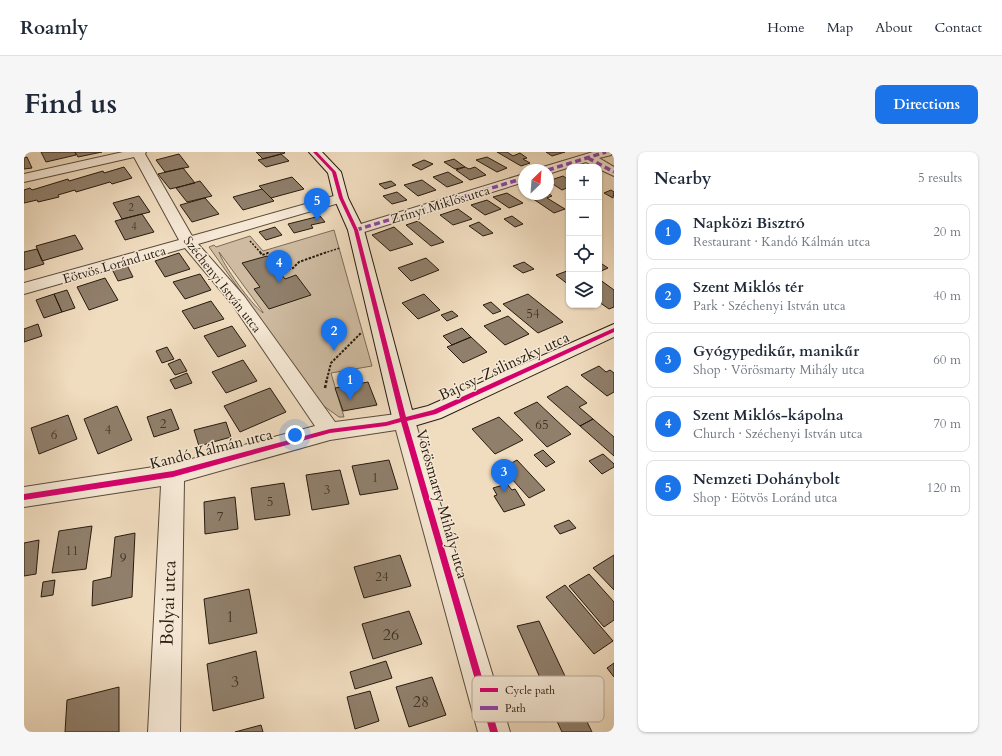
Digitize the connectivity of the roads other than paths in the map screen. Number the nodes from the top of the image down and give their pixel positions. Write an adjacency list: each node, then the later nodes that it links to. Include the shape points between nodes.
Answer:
1 (139, 152): 7 (street); 11 (street, Széchenyi István utca)
2 (315, 152): 9 (street, Vörösmarty Mihály utca, via 334,172)
3 (606, 152): 4 (street)
4 (588, 158): 5 (street); 6 (street)
5 (554, 168)
6 (614, 172)
7 (24, 178)
8 (518, 180): 10 (street, Zrínyi Miklós utca)
9 (342, 198): 10 (street, Vörösmarty Mihály utca); 11 (street, Eötvös Loránd utca)
10 (356, 230): 14 (street, Vörösmarty Mihály utca)
11 (188, 242): 12 (street, Eötvös Loránd utca); 15 (street, Széchenyi István utca, via 238,300)
12 (24, 289)
13 (614, 330): 14 (street, Bajcsy-Zsilinszky utca, via 434,412)
14 (404, 420): 15 (street, Kandó Kálmán utca); 18 (street, Vörösmarty Mihály utca)
15 (330, 431): 16 (street, Kandó Kálmán utca)
16 (173, 474): 17 (street, Kandó Kálmán utca); 20 (street, Bolyai utca)
17 (24, 497)
18 (478, 676)
19 (491, 722): 21 (street, Vörösmarty Mihály utca)
20 (164, 732)
21 (494, 732)

